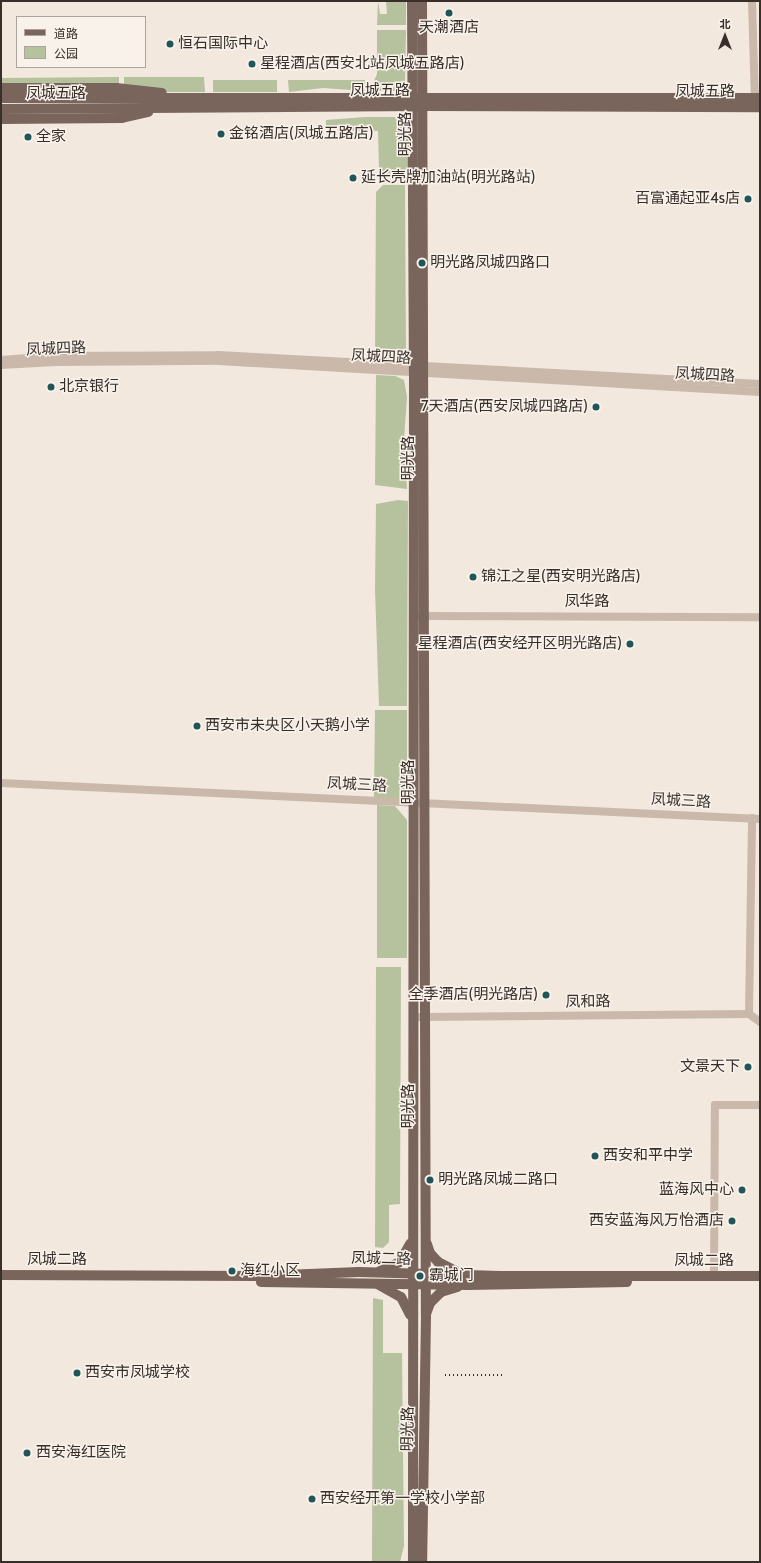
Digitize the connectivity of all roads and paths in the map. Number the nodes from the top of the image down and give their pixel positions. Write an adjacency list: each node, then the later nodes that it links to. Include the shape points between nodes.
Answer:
1 (412, 1): 7 (main road, 明光路)
2 (422, 1): 7 (main road, 明光路)
3 (752, 1): 9 (street)
4 (1, 88): 6 (main road, via 116,88)
5 (1, 98): 8 (main road, 凤城五路)
6 (191, 98): 7 (main road, 凤城五路); 8 (main road, 凤城五路)
7 (416, 102): 9 (main road, 凤城五路); 10 (main road, 凤城五路); 15 (main road, 明光路)
8 (115, 103): 10 (main road, 凤城五路); 11 (main road, 凤城五路)
9 (757, 103)
10 (169, 108): 12 (main road, via 122,118)
11 (1, 109)
12 (1, 119)
13 (1, 360): 15 (street, 凤城四路, via 53,356 218,355)
14 (1, 365): 15 (street, 凤城四路, via 218,361)
15 (419, 369): 16 (street, 凤城四路); 17 (street, 凤城四路); 18 (main road, 明光路)
16 (760, 384)
17 (760, 392)
18 (419, 616): 19 (street, 凤华路); 21 (main road, 明光路); 22 (main road, 明光路)
19 (760, 616)
20 (1, 783): 21 (street, 凤城三路)
21 (413, 802): 22 (street, 凤城三路); 25 (main road, 明光路)
22 (424, 802): 23 (street, 凤城三路); 25 (main road, 明光路)
23 (756, 818): 24 (street)
24 (749, 1014): 25 (street, 凤和路); 26 (street)
25 (419, 1017): 28 (main road, 明光路); 29 (main road, 明光路)
26 (760, 1022)
27 (760, 1105): 33 (street, via 715,1105)
28 (413, 1230): 30 (main road, via 408,1250 400,1263 388,1269); 35 (main road, 明光路)
29 (425, 1230): 31 (main road, via 428,1246 434,1258 444,1267); 36 (main road, 明光路)
30 (371, 1272): 32 (main road, 凤城二路, via 259,1276); 35 (main road, 凤城二路)
31 (463, 1273): 33 (main road, 凤城二路, via 501,1276); 36 (main road, 凤城二路)
32 (1, 1275)
33 (714, 1276): 34 (main road, 凤城二路)
34 (760, 1276)
35 (412, 1279): 36 (main road, 凤城二路); 39 (main road, 凤城二路); 42 (main road, 明光路)
36 (424, 1279): 40 (main road, 凤城二路); 41 (main road, 明光路)
37 (1, 1282): 39 (main road, 凤城二路)
38 (760, 1282): 40 (main road, 凤城二路)
39 (375, 1284): 42 (main road, via 392,1290 401,1297 408,1306)
40 (468, 1285): 41 (main road, via 441,1292 430,1303)
41 (426, 1316): 44 (main road, 明光路)
42 (413, 1325): 43 (main road, 明光路)
43 (413, 1562)
44 (422, 1562)

